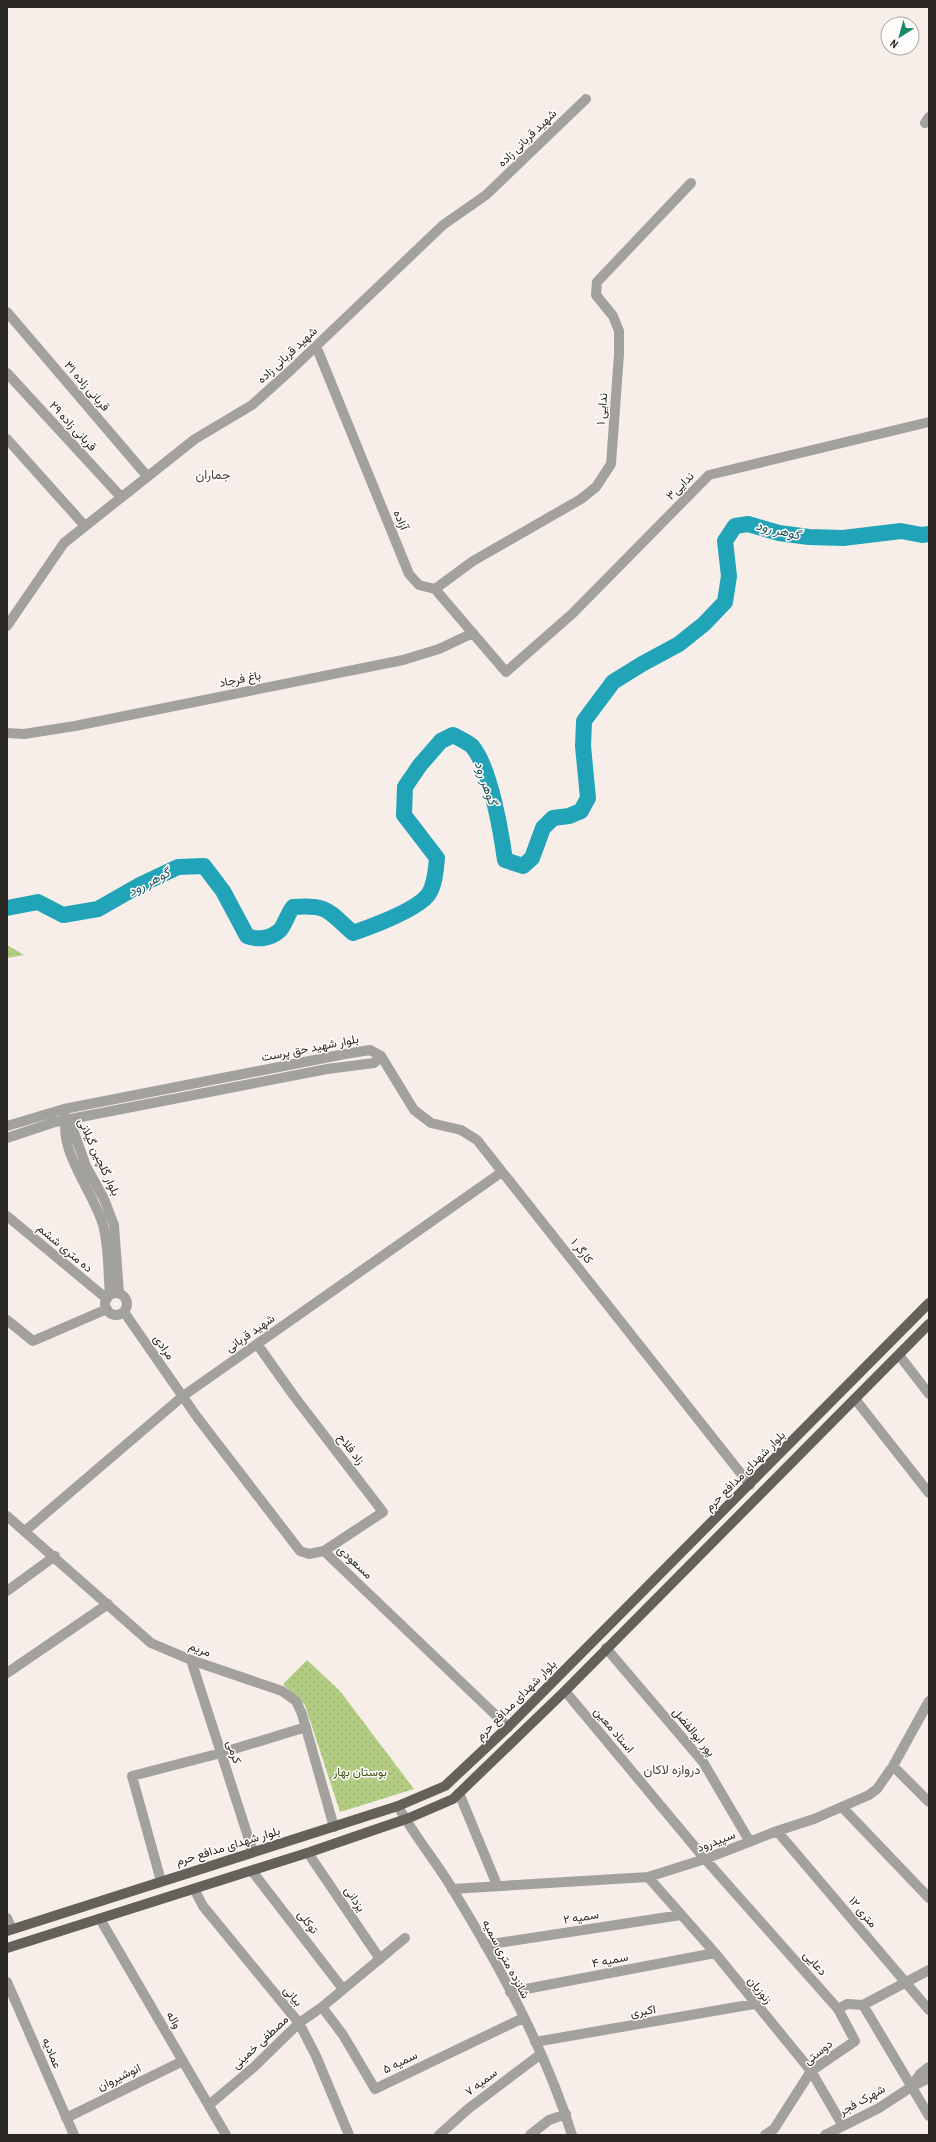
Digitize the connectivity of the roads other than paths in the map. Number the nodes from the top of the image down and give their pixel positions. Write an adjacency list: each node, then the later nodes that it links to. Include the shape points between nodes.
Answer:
1 (586, 99): 4 (street, شهید قربانی زاده, via 486,195 443,225)
2 (692, 183): 11 (street, ندایی ۱, via 597,282 596,295 613,316 619,332 620,354 611,464 596,487 581,499 473,561)
3 (7, 312): 8 (street, قربانی زاده ۳۱)
4 (316, 346): 8 (street, شهید قربانی زاده, via 252,405 195,439); 11 (street, آزاده, via 409,574 419,585)
5 (7, 373): 9 (street, قربانی زاده ۲۹)
6 (929, 422): 14 (street, ندایی۳, via 709,475 572,614)
7 (7, 439): 10 (street)
8 (147, 476): 9 (street, شهید قربانی زاده)
9 (121, 497): 10 (street, شهید قربانی زاده)
10 (84, 526): 12 (street, شهید قربانی زاده, via 64,543)
11 (435, 589): 13 (street, آزاده)
12 (7, 626)
13 (473, 633): 14 (street, آزاده); 15 (street, باغ فرجاد, via 439,649 403,660 75,726 24,734)
14 (506, 672)
15 (7, 733)
16 (381, 1056): 17 (street, بلوار شهید حق پرست, via 374,1063 236,1081); 22 (street, کارگر ۱, via 414,1110 431,1123 461,1130 477,1140)
17 (170, 1093): 18 (street, بلوار شهید حق پرست); 19 (street, بلوار شهید حق پرست)
18 (64, 1109): 19 (street, بلوار گلچین گیلانی); 20 (street, بلوار شهید حق پرست)
19 (66, 1119): 21 (street, بلوار شهید حق پرست); 24 (street, بلوار گلچین گیلانی, via 64,1128 82,1168 114,1225)
20 (7, 1126)
21 (7, 1138)
22 (502, 1172): 29 (street, شهید قربانی); 34 (street, کارگر ۱)
23 (7, 1216): 24 (street, ده متری ششم)
24 (110, 1299): 26 (street, via 111,1314 118,1315); 26 (street, via 125,1297 127,1303); 27 (street, via 33,1341)
25 (929, 1304): 34 (main road, بلوار شهدای مدافع حرم)
26 (124, 1312): 32 (street, مرادی)
27 (7, 1320)
28 (929, 1324): 30 (main road)
29 (258, 1344): 32 (street, شهید قربانی); 38 (street, زاد فلاح, via 294,1396 383,1512)
30 (899, 1355): 31 (street); 33 (main road)
31 (929, 1394)
32 (183, 1396): 37 (street, شهید قربانی); 38 (street, مسعودی, via 300,1551 309,1554)
33 (855, 1398): 35 (street); 42 (main road)
34 (750, 1485): 49 (main road, بلوار شهدای مدافع حرم)
35 (929, 1493)
36 (7, 1516): 37 (street, مریم)
37 (25, 1531): 39 (street, مریم)
38 (324, 1551): 49 (street, مسعودی)
39 (55, 1556): 40 (street); 41 (street, مریم)
40 (7, 1591)
41 (108, 1604): 43 (street, مریم, via 151,1643); 44 (street)
42 (606, 1648): 45 (main road); 61 (street, پور ابوالفضل, via 703,1762)
43 (191, 1660): 48 (street, مریم, via 282,1691 296,1702); 50 (street, کرمی)
44 (7, 1673)
45 (564, 1691): 52 (main road); 64 (street, استاد معین)
46 (929, 1701): 47 (street, سپیدرود)
47 (926, 1714): 51 (street, سپیدرود)
48 (306, 1727): 50 (street); 58 (street, مریم)
49 (508, 1727): 54 (main road, بلوار شهدای مدافع حرم, via 445,1786)
50 (221, 1753): 62 (street, کرمی); 67 (street, via 132,1776)
51 (893, 1766): 53 (street); 55 (street, سپیدرود, via 877,1789)
52 (459, 1793): 56 (main road, via 453,1799); 68 (street)
53 (929, 1802)
54 (398, 1806): 57 (street, شانزده متری سمیه); 58 (main road, بلوار شهدای مدافع حرم)
55 (842, 1807): 60 (street, سپیدرود, via 814,1820); 71 (street)
56 (418, 1815): 57 (main road); 59 (street)
57 (406, 1820): 59 (street, شانزده متری سمیه); 63 (main road)
58 (334, 1827): 62 (main road, بلوار شهدای مدافع حرم)
59 (412, 1831): 70 (street, شانزده متری سمیه)
60 (778, 1831): 61 (street, سپیدرود); 83 (street, ۱۲ متری)
61 (750, 1842): 64 (street, سپیدرود)
62 (253, 1852): 67 (main road, بلوار شهدای مدافع حرم)
63 (308, 1853): 65 (main road); 80 (street, یزدانی)
64 (705, 1859): 66 (street, سپیدرود); 89 (street, دعایی)
65 (252, 1871): 69 (main road); 84 (street, توکلی)
66 (648, 1877): 68 (street, سپیدرود); 72 (street, زنوزیان)
67 (161, 1881): 75 (main road, بلوار شهدای مدافع حرم)
68 (497, 1885): 70 (street, سپیدرود)
69 (194, 1889): 74 (main road); 92 (street, بیانی, via 203,1906)
70 (452, 1889): 77 (street, شانزده متری سمیه)
71 (929, 1898)
72 (681, 1915): 77 (street, سمیه ۲); 79 (street, زنوزیان)
73 (7, 1918): 75 (street)
74 (100, 1919): 78 (main road); 95 (street, واله)
75 (9, 1930)
76 (405, 1938): 80 (street, مصطفی خمینی)
77 (485, 1945): 85 (street, شانزده متری سمیه)
78 (7, 1948)
79 (715, 1953): 85 (street, سمیه ۴); 86 (street, زنوزیان)
80 (380, 1959): 84 (street, مصطفی خمینی)
81 (929, 1970): 83 (street)
82 (7, 1982): 103 (street, عمادیه)
83 (906, 1983): 87 (street); 90 (street, ۱۲ متری)
84 (343, 1989): 88 (street, مصطفی خمینی)
85 (510, 1992): 91 (street, شانزده متری سمیه)
86 (754, 2004): 93 (street, اکبری); 97 (street, زنوزیان)
87 (863, 2005): 89 (street, via 847,2004); 99 (street)
88 (322, 2007): 91 (street, سمیه ۵, via 343,2035 375,2089); 92 (street, مصطفی خمینی)
89 (838, 2009): 97 (street, دوستی, via 855,2040)
90 (929, 2010)
91 (523, 2018): 93 (street, شانزده متری سمیه)
92 (299, 2023): 100 (street, مصطفی خمینی, via 254,2067); 107 (street, بیانی, via 316,2056)
93 (535, 2042): 94 (street, شانزده متری سمیه)
94 (541, 2054): 101 (street, شانزده متری سمیه); 108 (street, سمیه ۷, via 468,2109)
95 (183, 2061): 100 (street, واله); 103 (street, انوشیروان)
96 (929, 2068): 99 (street, شهرک فجر, via 920,2074)
97 (811, 2071): 104 (street, زنوزیان); 111 (street, دوستی, via 774,2129)
98 (929, 2078): 99 (street, شهرک فجر)
99 (911, 2087): 102 (street); 104 (street, شهرک فجر, via 879,2108)
100 (209, 2105): 106 (street, واله)
101 (566, 2114): 109 (street, via 549,2120); 110 (street, شانزده متری سمیه)
102 (929, 2116)
103 (66, 2118): 105 (street, عمادیه)
104 (843, 2126): 112 (street, شهرک فجر)
105 (74, 2135)
106 (226, 2135)
107 (348, 2135)
108 (439, 2135)
109 (530, 2135)
110 (572, 2135)
111 (765, 2135)
112 (825, 2135)

